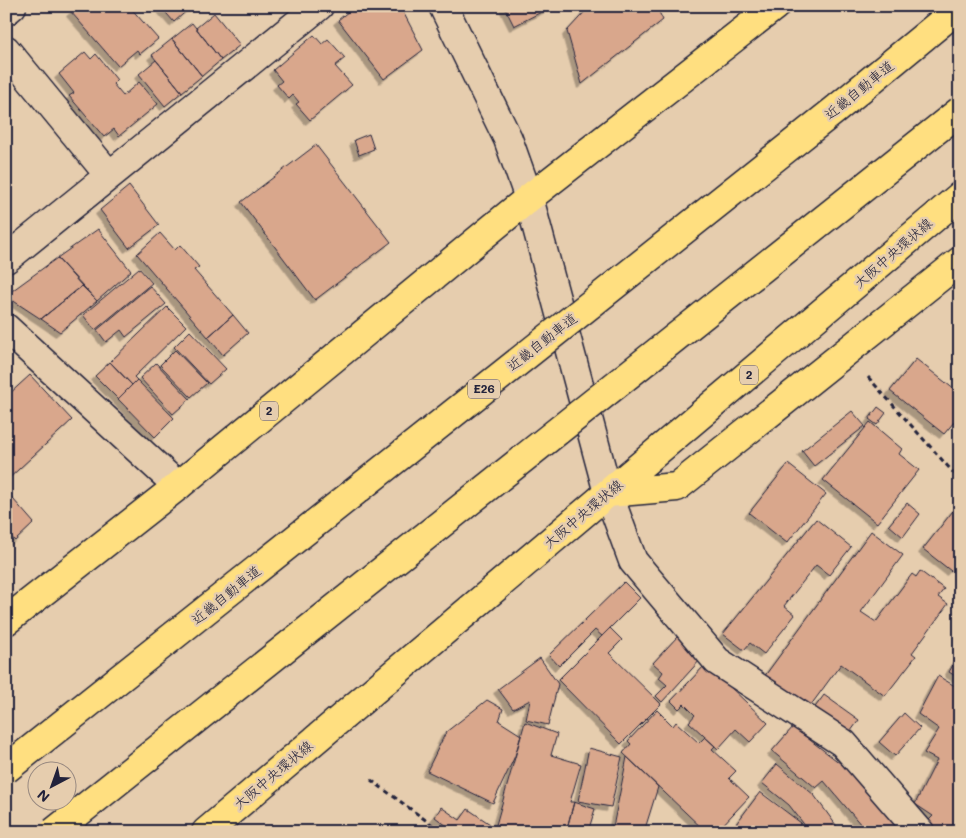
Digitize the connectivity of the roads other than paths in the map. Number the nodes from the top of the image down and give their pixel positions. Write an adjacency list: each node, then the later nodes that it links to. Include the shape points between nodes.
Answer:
1 (12, 6): 6 (street)
2 (319, 6): 9 (street)
3 (443, 6): 11 (street, via 508,139)
4 (775, 6): 11 (main road, 2)
5 (960, 7): 18 (main road, 近畿自動車道 / E26, bridge, via 836,110)
6 (6, 11)
7 (6, 50): 9 (street)
8 (960, 112): 19 (main road, bridge)
9 (109, 175): 12 (street)
10 (960, 196): 16 (main road, 大阪中央環状線 / 2)
11 (529, 198): 15 (main road, 2); 16 (street)
12 (6, 259)
13 (960, 261): 16 (main road, via 677,487)
14 (6, 328): 15 (street)
15 (178, 486): 17 (main road, 2)
16 (608, 493): 20 (main road, 大阪中央環状線 / 2); 21 (street, via 633,561 717,661 843,743)
17 (6, 621)
18 (6, 769)
19 (54, 832)
20 (206, 832)
21 (920, 832)

